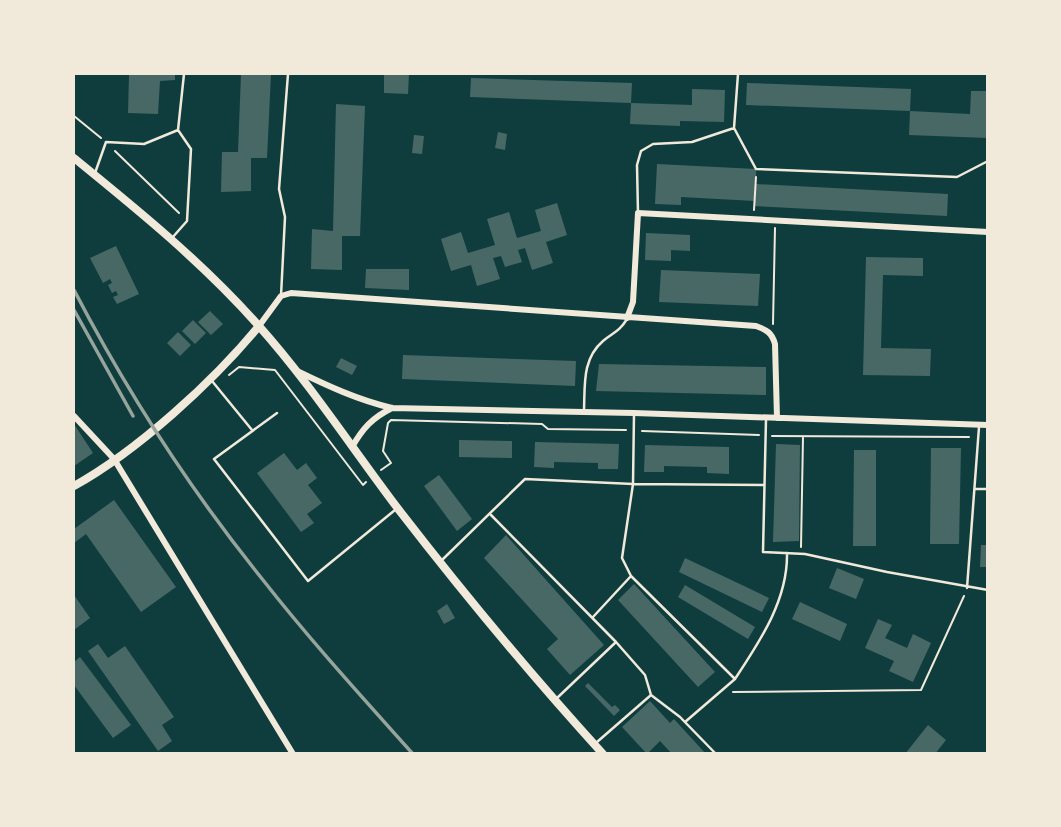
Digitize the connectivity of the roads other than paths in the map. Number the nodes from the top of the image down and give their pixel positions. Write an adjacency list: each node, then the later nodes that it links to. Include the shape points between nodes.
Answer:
1 (184, 74): 5 (lane)
2 (288, 74): 12 (lane, via 279,189 285,217)
3 (738, 74): 4 (lane)
4 (734, 128): 7 (lane, via 757,169 957,177); 9 (lane, via 692,142 653,144 641,151)
5 (178, 130): 8 (lane, via 144,144 106,142); 11 (lane, via 191,149 187,221)
6 (74, 158): 8 (street)
7 (988, 161)
8 (94, 174): 11 (street)
9 (638, 213): 10 (street); 13 (street)
10 (988, 232)
11 (172, 238): 14 (street)
12 (281, 296): 13 (street, via 291,293); 14 (street)
13 (628, 318): 19 (lane, via 620,331 601,342 586,365); 23 (street, via 766,329 775,344)
14 (259, 326): 15 (street); 16 (street)
15 (296, 370): 17 (street, via 341,392); 27 (street)
16 (210, 378): 26 (lane); 28 (street)
17 (392, 408): 19 (street); 27 (street, via 362,429)
18 (277, 413): 26 (lane)
19 (583, 413): 20 (street)
20 (634, 413): 22 (street); 29 (lane)
21 (74, 416): 28 (street)
22 (766, 418): 23 (street); 30 (lane)
23 (777, 418): 24 (street)
24 (979, 425): 25 (street); 32 (lane)
25 (988, 425)
26 (253, 431): 34 (lane, via 214,459 308,581)
27 (352, 447): 34 (street)
28 (114, 459): 31 (street); 48 (street)
29 (632, 484): 30 (lane); 35 (lane, via 525,479); 38 (lane, via 622,558)
30 (764, 485): 36 (lane, via 763,552)
31 (74, 486)
32 (975, 489): 33 (lane); 39 (lane)
33 (988, 489)
34 (398, 508): 37 (street)
35 (490, 514): 37 (lane); 41 (lane)
36 (787, 553): 39 (lane); 43 (lane, via 787,575 765,634)
37 (439, 562): 45 (street)
38 (631, 576): 41 (lane); 43 (lane)
39 (968, 588): 40 (lane)
40 (988, 590)
41 (593, 617): 42 (lane)
42 (616, 642): 44 (lane, via 645,676); 45 (lane)
43 (735, 679): 46 (lane)
44 (651, 695): 46 (lane); 47 (lane)
45 (554, 700): 47 (street)
46 (685, 722): 50 (lane)
47 (594, 744): 49 (street)
48 (293, 754)
49 (603, 754)
50 (716, 754)

